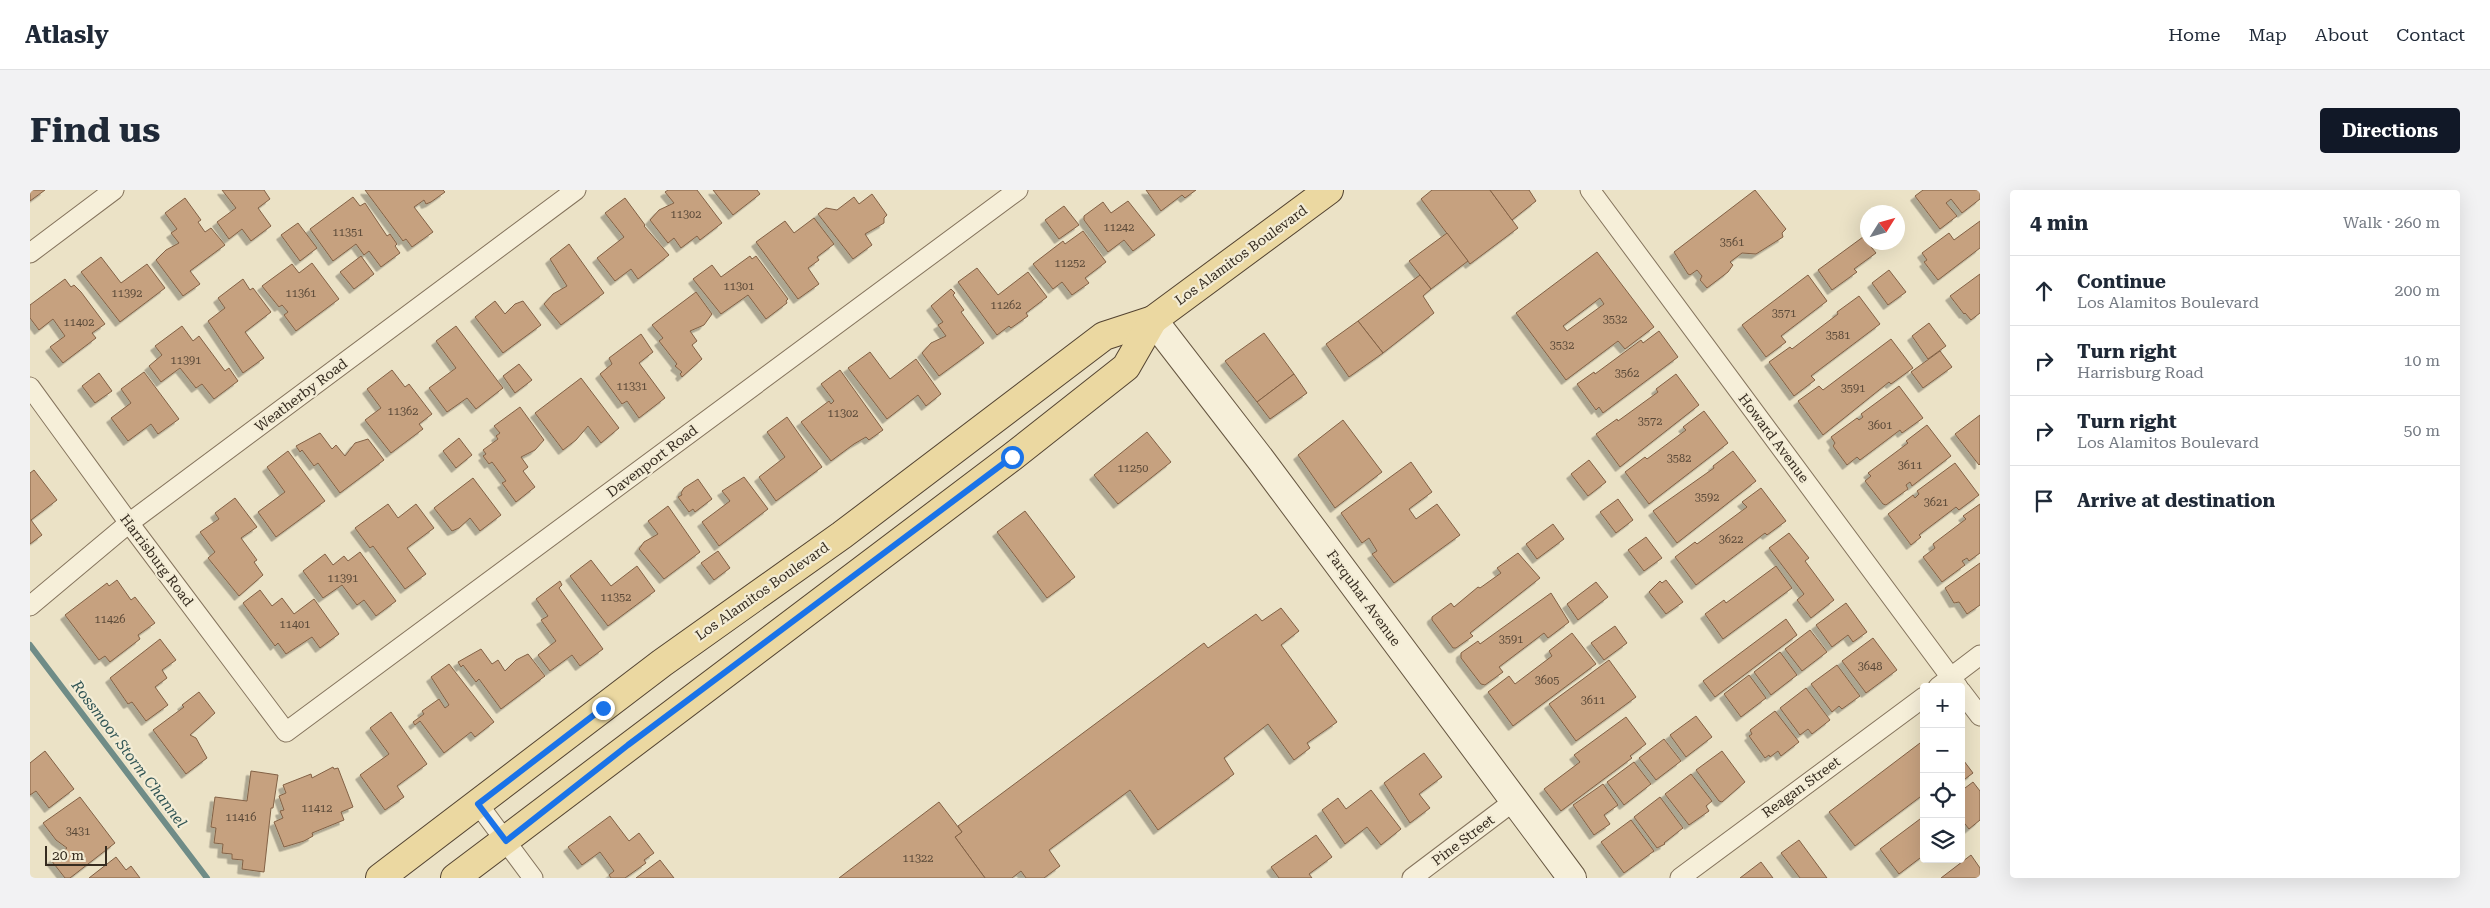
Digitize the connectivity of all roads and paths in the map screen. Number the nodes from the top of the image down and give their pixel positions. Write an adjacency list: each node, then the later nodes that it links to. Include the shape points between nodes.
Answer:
1 (114, 190): 6 (street)
2 (576, 190): 9 (street, Weatherby Road)
3 (1018, 190): 17 (street, Davenport Road)
4 (1329, 190): 7 (main road, Los Alamitos Boulevard)
5 (1590, 190): 12 (street, Howard Avenue)
6 (30, 253)
7 (1153, 320): 18 (street, Farquhar Avenue); 19 (main road, Los Alamitos Boulevard, via 1104,336 842,535 662,663); 20 (main road, Los Alamitos Boulevard, via 1126,367)
8 (30, 387): 9 (street, Harrisburg Road)
9 (129, 523): 10 (street, Weatherby Road); 17 (street, Harrisburg Road)
10 (30, 606)
11 (1980, 655): 13 (street)
12 (1951, 683)
13 (1954, 683)
14 (1965, 699): 16 (street, Howard Avenue)
15 (1920, 700): 26 (street, Reagan Street)
16 (1980, 716)
17 (286, 732)
18 (1514, 801): 24 (street, Pine Street); 25 (street, Farquhar Avenue)
19 (478, 804): 20 (street); 21 (main road, Los Alamitos Boulevard)
20 (506, 841): 22 (main road, Los Alamitos Boulevard); 23 (street)
21 (380, 878)
22 (455, 878)
23 (533, 878)
24 (1412, 878)
25 (1572, 878)
26 (1680, 878)

